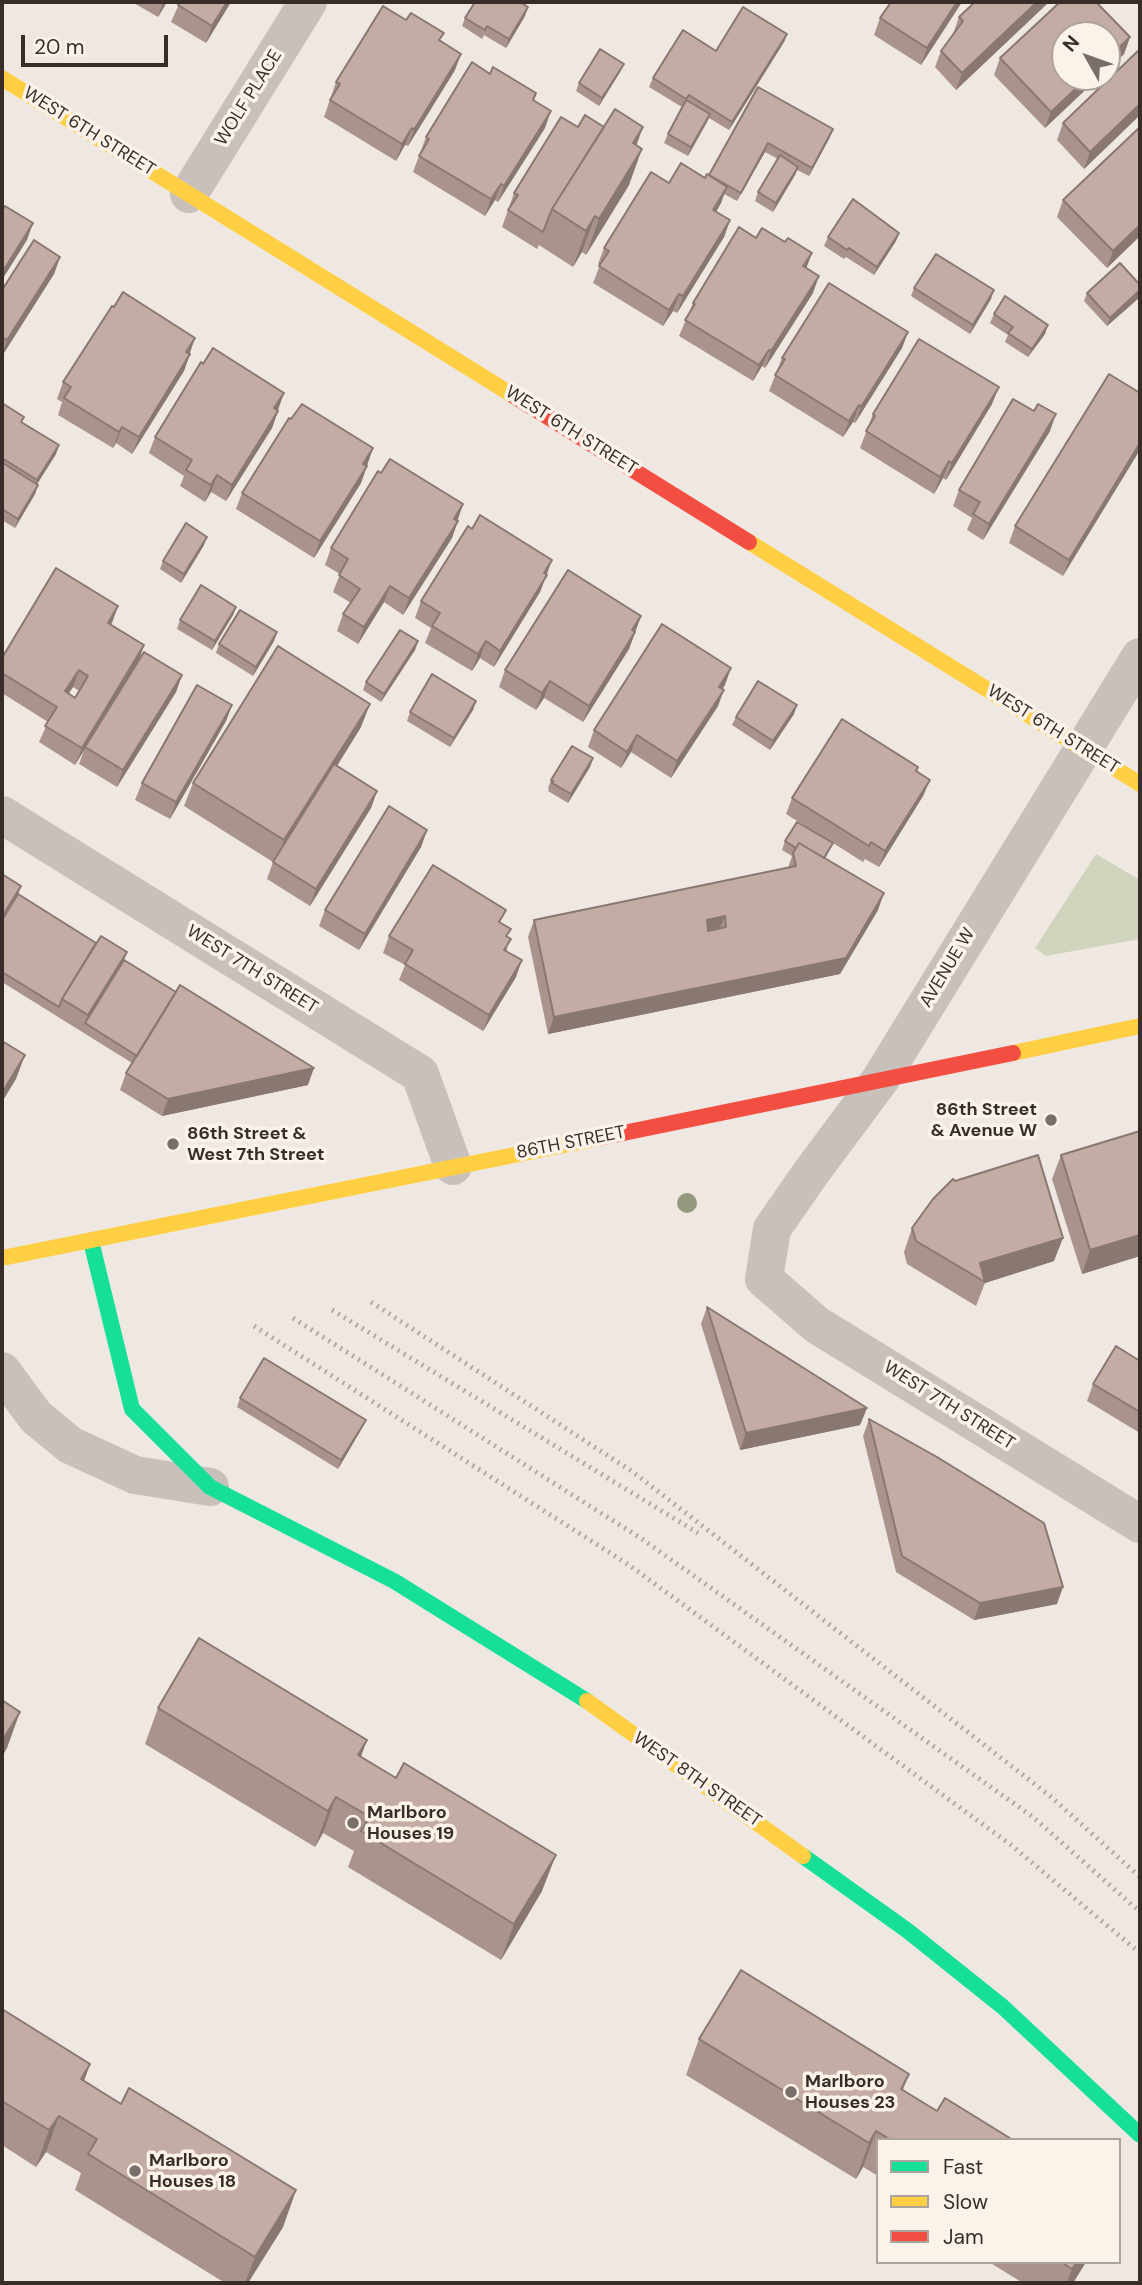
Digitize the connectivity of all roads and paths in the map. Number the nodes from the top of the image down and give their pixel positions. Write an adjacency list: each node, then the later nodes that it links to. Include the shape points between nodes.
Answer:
1 (307, 2): 3 (street, WOLF PLACE)
2 (2, 78): 3 (street, WEST 6TH STREET)
3 (190, 194): 5 (street, WEST 6TH STREET)
4 (1140, 657): 5 (street, AVENUE W)
5 (1083, 749): 6 (street, WEST 6TH STREET); 9 (street, AVENUE W)
6 (1140, 785)
7 (2, 814): 10 (street, WEST 7TH STREET, via 420,1074)
8 (1140, 1026): 9 (street, 86TH STREET)
9 (880, 1080): 10 (street, 86TH STREET); 13 (street, AVENUE W, via 772,1229)
10 (453, 1166): 11 (street, 86TH STREET)
11 (90, 1241): 12 (street, 86TH STREET); 15 (street, WEST 8TH STREET, via 132,1409)
12 (2, 1258)
13 (764, 1279): 16 (street, WEST 7TH STREET, via 817,1325)
14 (2, 1371): 15 (street, WEST 8TH STREET, via 36,1417 70,1445 135,1475)
15 (210, 1487): 17 (street, WEST 8TH STREET, via 394,1581 580,1696 908,1931 1003,2007)
16 (1140, 1524)
17 (1140, 2135)

